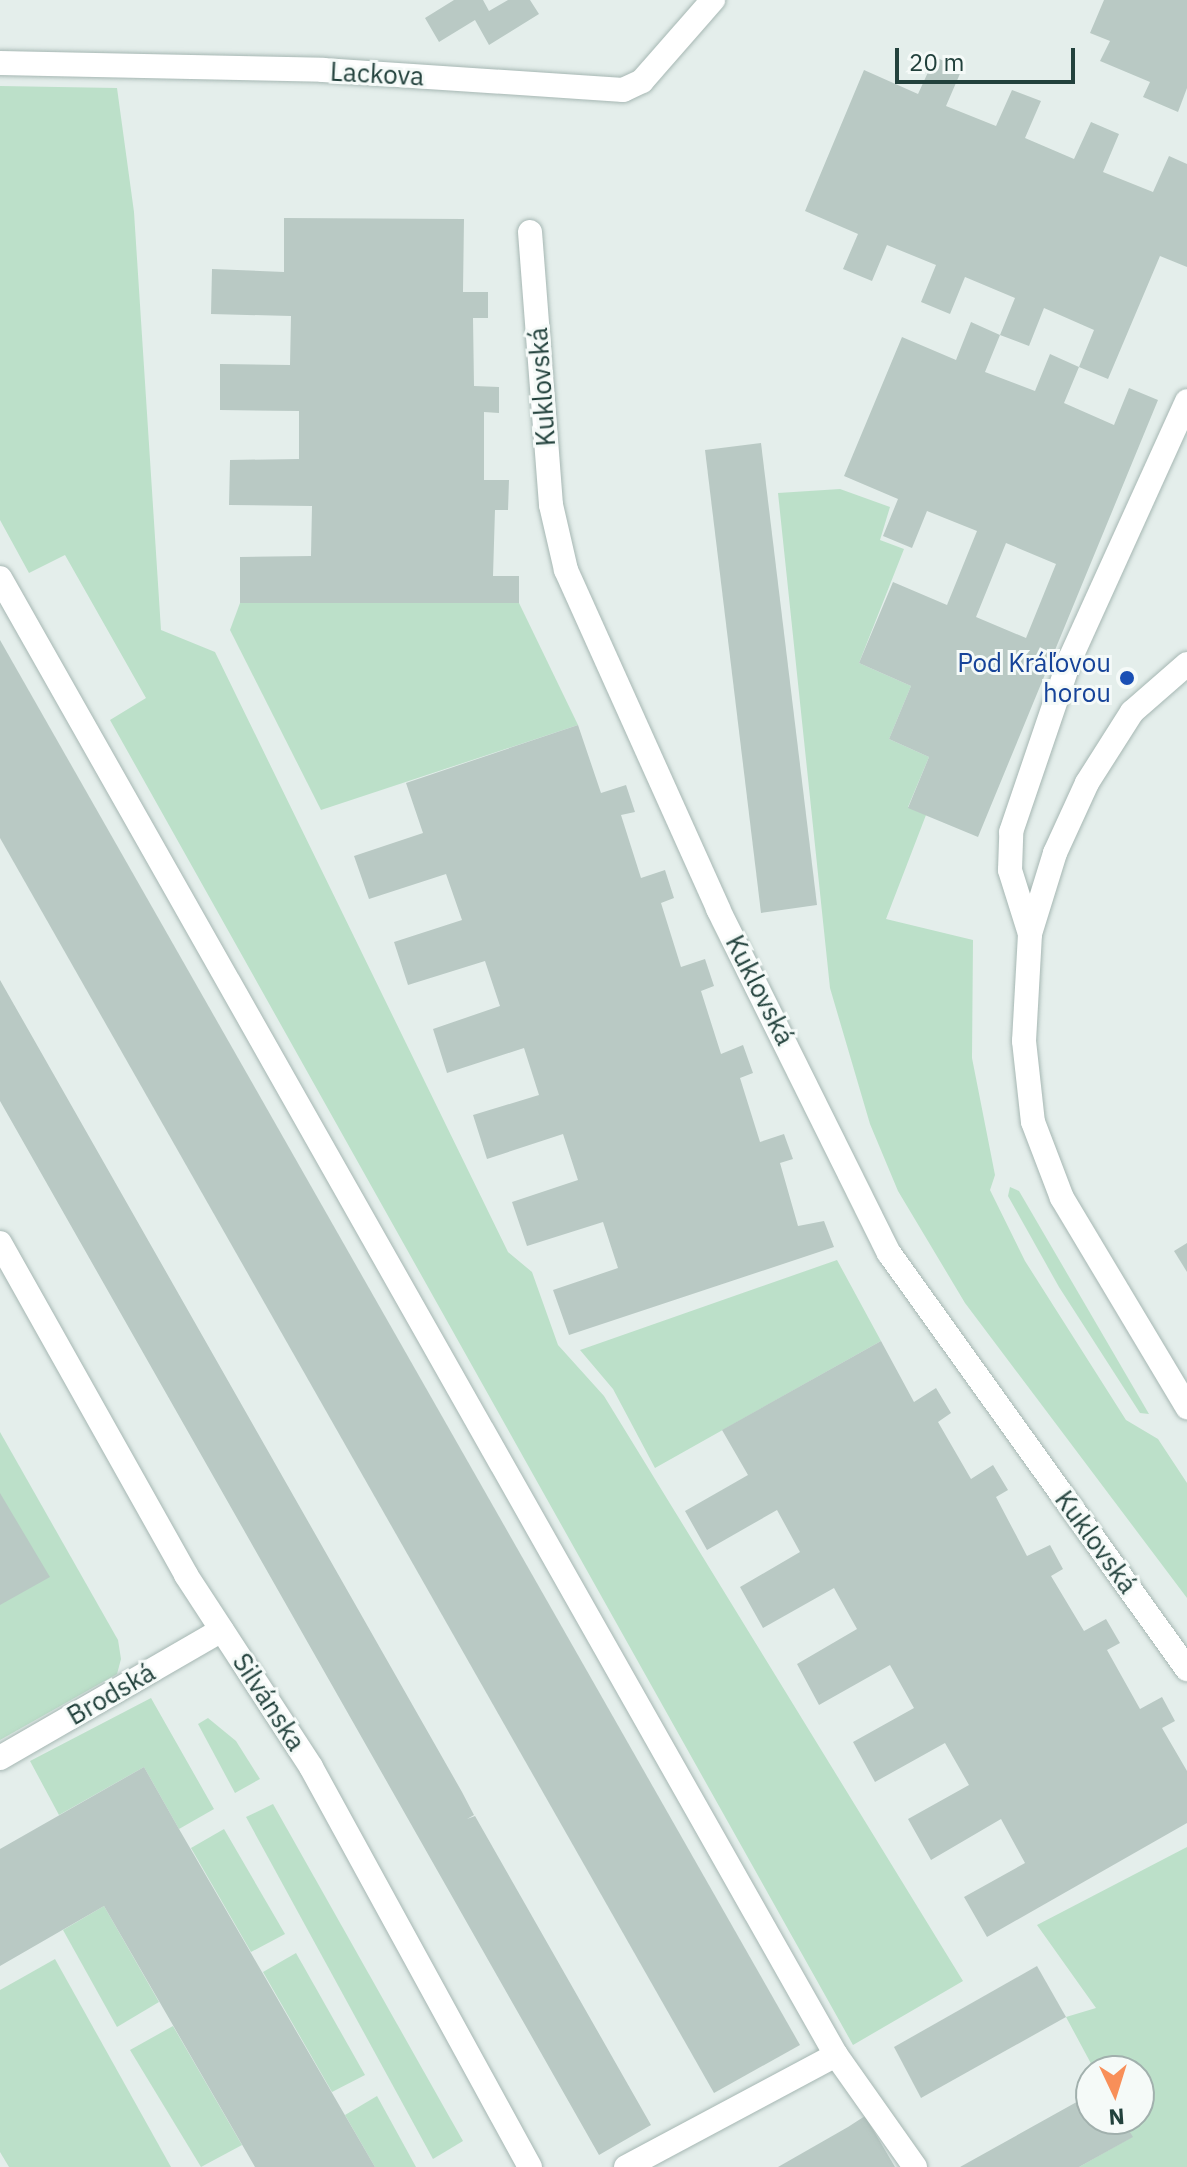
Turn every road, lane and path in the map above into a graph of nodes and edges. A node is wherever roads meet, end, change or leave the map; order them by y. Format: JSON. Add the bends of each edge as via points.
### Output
{"nodes":[{"id":1,"x":713,"y":0,"type":"edge"},
{"id":2,"x":0,"y":63,"type":"edge"},
{"id":3,"x":530,"y":232,"type":"dead end"},
{"id":4,"x":1187,"y":401,"type":"edge"},
{"id":5,"x":0,"y":578,"type":"edge"},
{"id":6,"x":1187,"y":664,"type":"edge"},
{"id":7,"x":1030,"y":934,"type":"junction"},
{"id":8,"x":0,"y":1243,"type":"edge"},
{"id":9,"x":1187,"y":1407,"type":"edge"},
{"id":10,"x":222,"y":1630,"type":"junction"},
{"id":11,"x":1187,"y":1669,"type":"edge"},
{"id":12,"x":0,"y":1758,"type":"edge"},
{"id":13,"x":836,"y":2055,"type":"junction"},
{"id":14,"x":530,"y":2167,"type":"edge"},
{"id":15,"x":626,"y":2167,"type":"edge"},
{"id":16,"x":915,"y":2167,"type":"edge"}],
"edges":[{"from":1,"to":2,"type":"street","name":"Lackova","via":[[642,81],[623,90],[323,70]]},
{"from":3,"to":11,"type":"street","name":"Kuklovská","via":[[551,505],[566,570],[718,909],[889,1253]]},
{"from":4,"to":7,"type":"street","via":[[1070,659],[1011,832],[1010,870]]},
{"from":5,"to":13,"type":"street"},
{"from":6,"to":7,"type":"street","via":[[1132,712],[1087,783]]},
{"from":7,"to":9,"type":"street","via":[[1024,1041],[1033,1122],[1062,1198],[1106,1282]]},
{"from":8,"to":10,"type":"street","name":"Silvánska"},
{"from":10,"to":12,"type":"street","name":"Brodská"},
{"from":10,"to":14,"type":"street","name":"Silvánska","via":[[311,1767]]},
{"from":13,"to":15,"type":"street"},
{"from":13,"to":16,"type":"street"}]}
